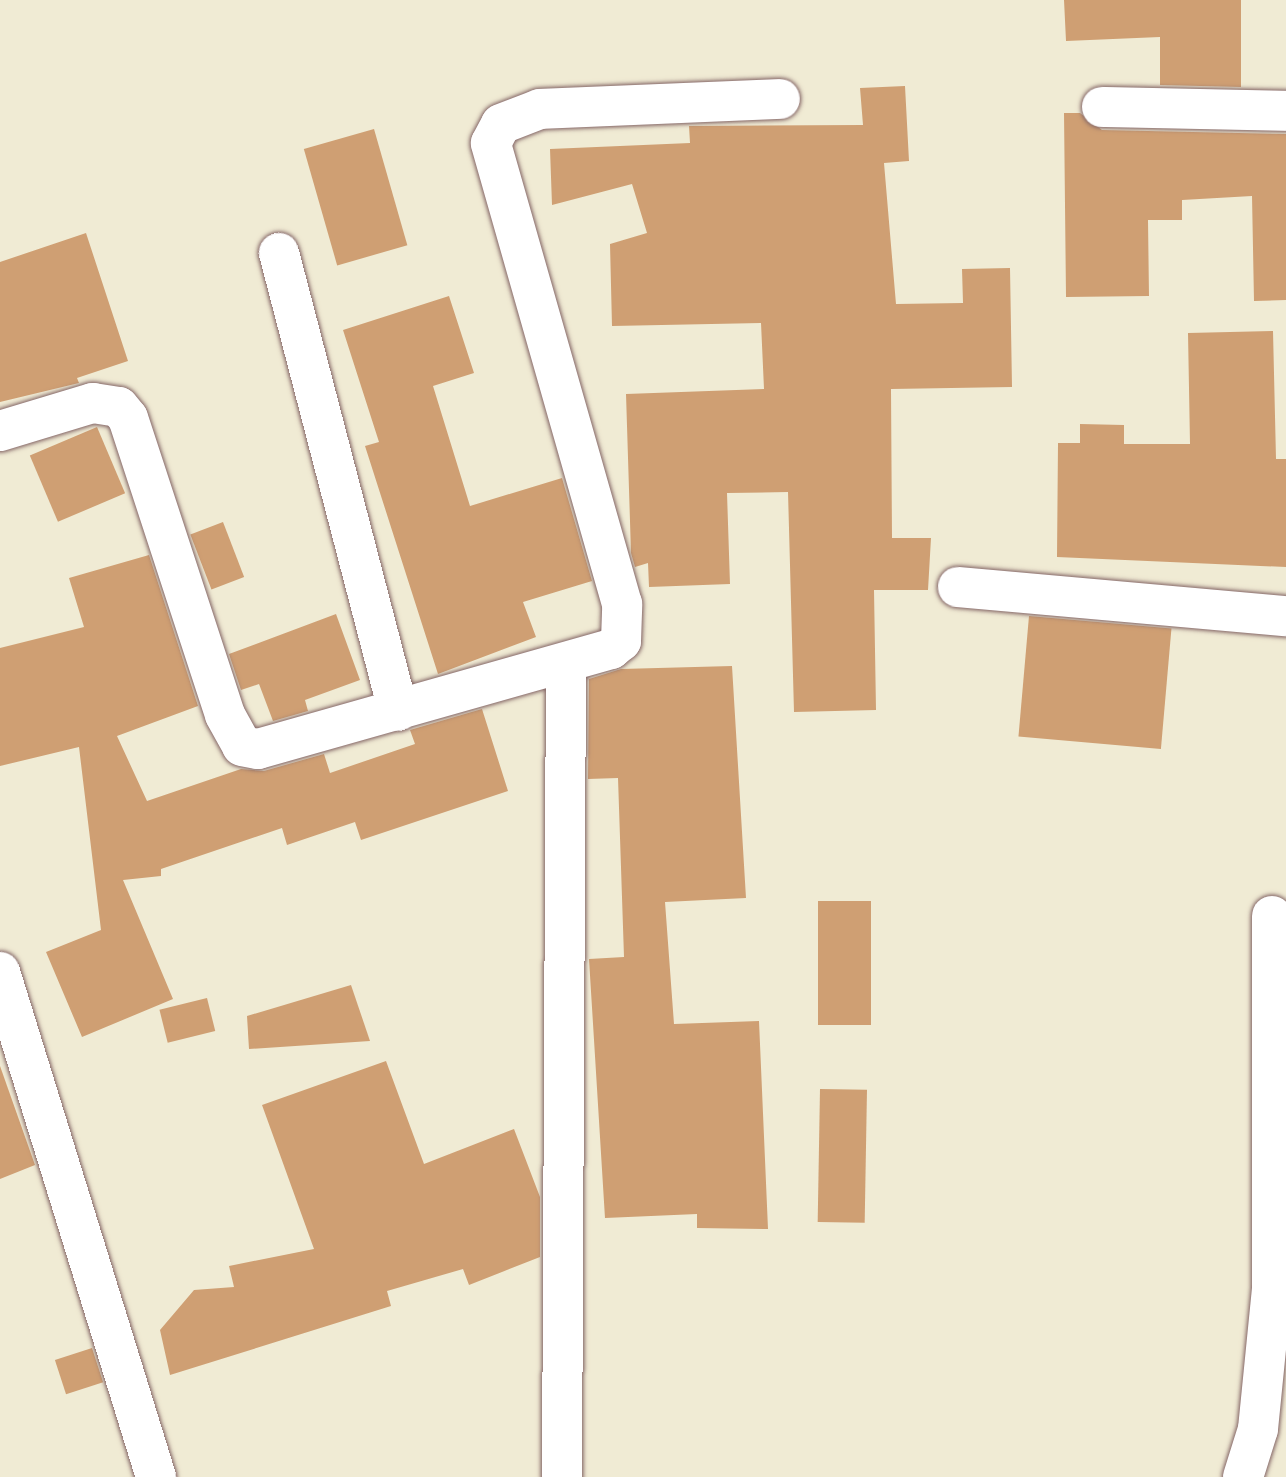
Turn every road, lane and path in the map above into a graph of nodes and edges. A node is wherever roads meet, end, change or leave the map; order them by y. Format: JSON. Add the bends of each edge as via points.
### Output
{"nodes":[{"id":1,"x":780,"y":99,"type":"dead end"},
{"id":2,"x":1102,"y":107,"type":"dead end"},
{"id":3,"x":1286,"y":111,"type":"edge"},
{"id":4,"x":279,"y":253,"type":"dead end"},
{"id":5,"x":0,"y":431,"type":"edge"},
{"id":6,"x":958,"y":587,"type":"dead end"},
{"id":7,"x":1286,"y":616,"type":"edge"},
{"id":8,"x":566,"y":664,"type":"junction"},
{"id":9,"x":398,"y":711,"type":"junction"},
{"id":10,"x":1272,"y":916,"type":"dead end"},
{"id":11,"x":0,"y":972,"type":"edge"},
{"id":12,"x":1279,"y":1288,"type":"edge"},
{"id":13,"x":156,"y":1477,"type":"edge"},
{"id":14,"x":562,"y":1477,"type":"edge"},
{"id":15,"x":1243,"y":1477,"type":"edge"}],
"edges":[{"from":1,"to":8,"type":"street","via":[[540,109],[501,124],[491,143],[623,614],[621,641]]},
{"from":2,"to":3,"type":"street"},
{"from":4,"to":9,"type":"street"},
{"from":5,"to":9,"type":"street","via":[[93,403],[119,407],[128,418],[225,715],[242,746],[258,749]]},
{"from":6,"to":7,"type":"street"},
{"from":8,"to":9,"type":"street"},
{"from":8,"to":14,"type":"street"},
{"from":10,"to":12,"type":"street"},
{"from":11,"to":13,"type":"street"},
{"from":12,"to":15,"type":"street","via":[[1258,1429]]}]}
